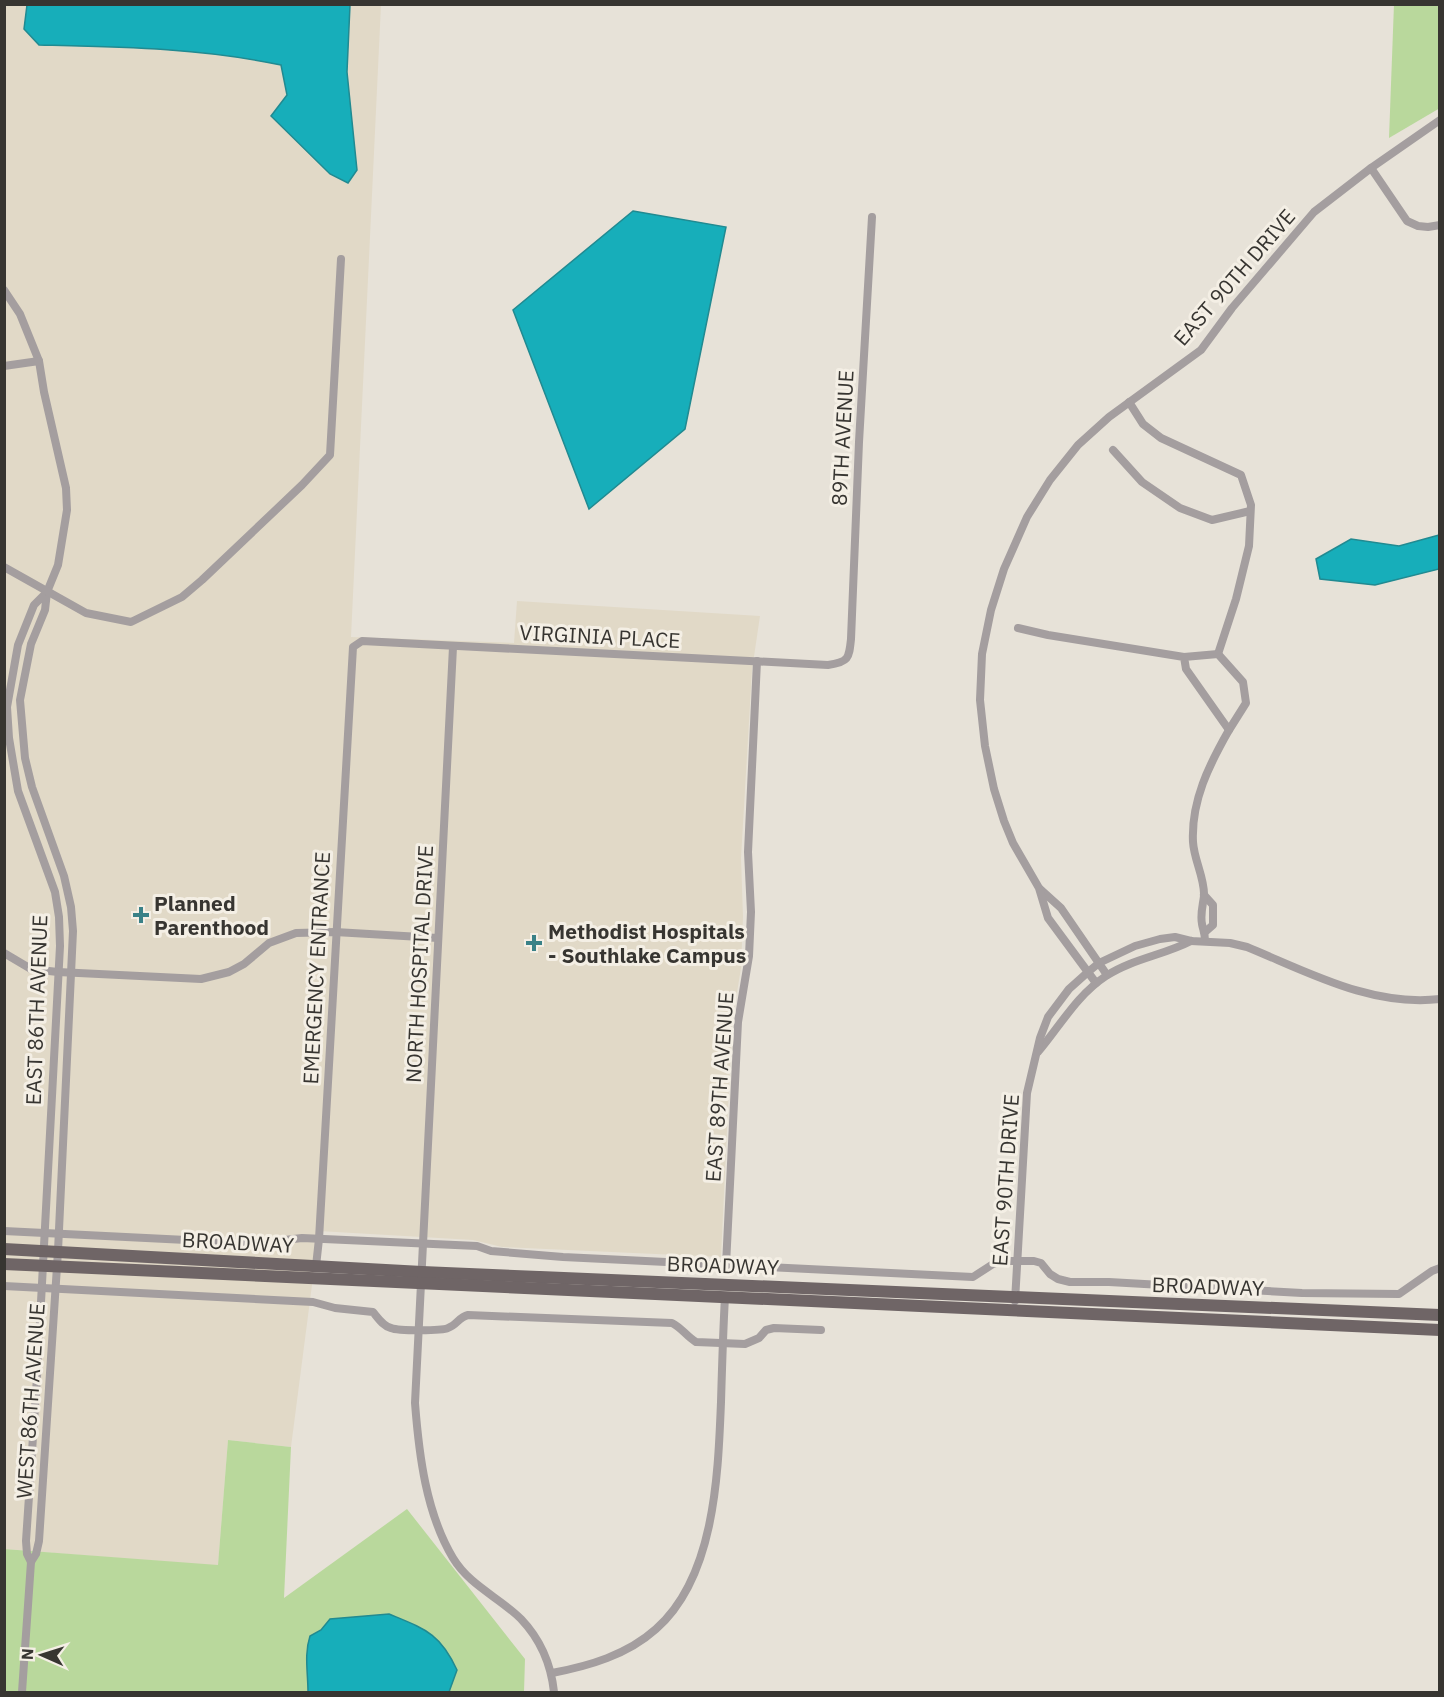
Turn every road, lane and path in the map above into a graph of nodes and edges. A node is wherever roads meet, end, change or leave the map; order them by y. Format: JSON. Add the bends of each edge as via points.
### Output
{"nodes":[{"id":1,"x":1440,"y":120,"type":"edge"},
{"id":2,"x":1371,"y":168,"type":"junction"},
{"id":3,"x":872,"y":218,"type":"dead end"},
{"id":4,"x":1440,"y":225,"type":"edge"},
{"id":5,"x":341,"y":259,"type":"dead end"},
{"id":6,"x":4,"y":290,"type":"edge"},
{"id":7,"x":39,"y":361,"type":"junction"},
{"id":8,"x":4,"y":366,"type":"edge"},
{"id":9,"x":1129,"y":402,"type":"junction"},
{"id":10,"x":1113,"y":450,"type":"dead end"},
{"id":11,"x":1250,"y":511,"type":"junction"},
{"id":12,"x":4,"y":567,"type":"edge"},
{"id":13,"x":47,"y":592,"type":"junction"},
{"id":14,"x":1018,"y":628,"type":"dead end"},
{"id":15,"x":353,"y":646,"type":"joint"},
{"id":16,"x":453,"y":647,"type":"junction"},
{"id":17,"x":1218,"y":654,"type":"junction"},
{"id":18,"x":1184,"y":657,"type":"junction"},
{"id":19,"x":846,"y":659,"type":"joint"},
{"id":20,"x":757,"y":661,"type":"junction"},
{"id":21,"x":1229,"y":730,"type":"junction"},
{"id":22,"x":1039,"y":888,"type":"junction"},
{"id":23,"x":335,"y":932,"type":"junction"},
{"id":24,"x":438,"y":938,"type":"junction"},
{"id":25,"x":1191,"y":941,"type":"junction"},
{"id":26,"x":1205,"y":941,"type":"junction"},
{"id":27,"x":4,"y":953,"type":"edge"},
{"id":28,"x":1099,"y":963,"type":"junction"},
{"id":29,"x":58,"y":972,"type":"junction"},
{"id":30,"x":1088,"y":972,"type":"junction"},
{"id":31,"x":73,"y":973,"type":"junction"},
{"id":32,"x":1107,"y":975,"type":"junction"},
{"id":33,"x":1096,"y":983,"type":"junction"},
{"id":34,"x":1440,"y":999,"type":"edge"},
{"id":35,"x":1037,"y":1053,"type":"junction"},
{"id":36,"x":4,"y":1231,"type":"edge"},
{"id":37,"x":45,"y":1233,"type":"junction"},
{"id":38,"x":58,"y":1234,"type":"junction"},
{"id":39,"x":319,"y":1239,"type":"junction"},
{"id":40,"x":423,"y":1245,"type":"junction"},
{"id":41,"x":4,"y":1249,"type":"edge"},
{"id":42,"x":44,"y":1251,"type":"junction"},
{"id":43,"x":58,"y":1251,"type":"junction"},
{"id":44,"x":1017,"y":1261,"type":"junction"},
{"id":45,"x":4,"y":1264,"type":"edge"},
{"id":46,"x":726,"y":1265,"type":"junction"},
{"id":47,"x":42,"y":1266,"type":"junction"},
{"id":48,"x":316,"y":1266,"type":"junction"},
{"id":49,"x":56,"y":1267,"type":"junction"},
{"id":50,"x":1440,"y":1268,"type":"edge"},
{"id":51,"x":294,"y":1278,"type":"junction"},
{"id":52,"x":421,"y":1278,"type":"junction"},
{"id":53,"x":4,"y":1286,"type":"edge"},
{"id":54,"x":41,"y":1288,"type":"junction"},
{"id":55,"x":55,"y":1289,"type":"junction"},
{"id":56,"x":724,"y":1297,"type":"junction"},
{"id":57,"x":1015,"y":1297,"type":"junction"},
{"id":58,"x":1014,"y":1311,"type":"junction"},
{"id":59,"x":1440,"y":1315,"type":"edge"},
{"id":60,"x":419,"y":1329,"type":"junction"},
{"id":61,"x":821,"y":1330,"type":"dead end"},
{"id":62,"x":1440,"y":1330,"type":"edge"},
{"id":63,"x":723,"y":1343,"type":"junction"},
{"id":64,"x":31,"y":1562,"type":"junction"},
{"id":65,"x":552,"y":1673,"type":"junction"},
{"id":66,"x":22,"y":1692,"type":"edge"},
{"id":67,"x":554,"y":1692,"type":"edge"}],
"edges":[{"from":1,"to":2,"type":"street","name":"EAST 90TH DRIVE"},
{"from":2,"to":4,"type":"street","via":[[1407,221],[1428,227]]},
{"from":2,"to":9,"type":"street","name":"EAST 90TH DRIVE","via":[[1314,212],[1201,350]]},
{"from":3,"to":19,"type":"street","name":"89TH AVENUE","via":[[851,639]]},
{"from":5,"to":13,"type":"street","via":[[330,454],[182,597],[131,622],[86,613]]},
{"from":6,"to":7,"type":"street","name":"EAST 86TH AVENUE","via":[[20,314]]},
{"from":7,"to":8,"type":"street"},
{"from":7,"to":13,"type":"street","name":"EAST 86TH AVENUE","via":[[63,471],[67,510],[58,565]]},
{"from":9,"to":11,"type":"street","via":[[1143,424],[1161,438],[1241,475]]},
{"from":9,"to":22,"type":"street","name":"EAST 90TH DRIVE","via":[[1078,445],[1027,517],[1004,569],[982,654],[980,700],[994,789],[1013,843]]},
{"from":10,"to":11,"type":"street","via":[[1142,482],[1179,508],[1212,520]]},
{"from":11,"to":17,"type":"street","via":[[1249,546]]},
{"from":12,"to":13,"type":"street"},
{"from":13,"to":29,"type":"street","name":"EAST 86TH AVENUE","via":[[34,605],[18,645],[7,707],[18,791],[55,892],[60,936]]},
{"from":13,"to":31,"type":"street","name":"EAST 86TH AVENUE","via":[[24,674],[21,728],[32,787],[71,907]]},
{"from":14,"to":18,"type":"street"},
{"from":15,"to":16,"type":"street","name":"VIRGINIA PLACE","via":[[362,641]]},
{"from":15,"to":23,"type":"street","name":"EMERGENCY ENTRANCE"},
{"from":16,"to":20,"type":"street","name":"VIRGINIA PLACE"},
{"from":16,"to":24,"type":"street","name":"NORTH HOSPITAL DRIVE"},
{"from":17,"to":18,"type":"street"},
{"from":17,"to":21,"type":"street","via":[[1243,682],[1246,703]]},
{"from":18,"to":21,"type":"street","via":[[1186,669]]},
{"from":19,"to":20,"type":"street","name":"VIRGINIA PLACE","via":[[828,665]]},
{"from":20,"to":46,"type":"street","name":"EAST 89TH AVENUE","via":[[748,852],[751,912],[738,1022]]},
{"from":21,"to":26,"type":"street","via":[[1204,778],[1194,813],[1193,844],[1204,895]]},
{"from":22,"to":28,"type":"street","name":"EAST 90TH DRIVE","via":[[1061,908]]},
{"from":22,"to":30,"type":"street","name":"EAST 90TH DRIVE","via":[[1048,918]]},
{"from":23,"to":24,"type":"street"},
{"from":23,"to":31,"type":"street","via":[[282,937],[229,972],[201,979]]},
{"from":23,"to":39,"type":"street","name":"EMERGENCY ENTRANCE"},
{"from":24,"to":40,"type":"street","name":"NORTH HOSPITAL DRIVE"},
{"from":25,"to":26,"type":"street"},
{"from":25,"to":28,"type":"street","via":[[1160,939]]},
{"from":25,"to":32,"type":"street"},
{"from":26,"to":34,"type":"street","via":[[1246,947],[1366,994]]},
{"from":27,"to":29,"type":"street","via":[[31,969]]},
{"from":28,"to":30,"type":"street","name":"EAST 90TH DRIVE"},
{"from":28,"to":32,"type":"street","name":"EAST 90TH DRIVE"},
{"from":29,"to":31,"type":"street"},
{"from":29,"to":37,"type":"street","name":"EAST 86TH AVENUE"},
{"from":30,"to":33,"type":"street","name":"EAST 90TH DRIVE"},
{"from":30,"to":35,"type":"street","name":"EAST 90TH DRIVE","via":[[1048,1017]]},
{"from":31,"to":38,"type":"street","name":"EAST 86TH AVENUE"},
{"from":32,"to":33,"type":"street","name":"EAST 90TH DRIVE"},
{"from":33,"to":35,"type":"street","name":"EAST 90TH DRIVE"},
{"from":35,"to":44,"type":"street","name":"EAST 90TH DRIVE","via":[[1027,1093]]},
{"from":36,"to":37,"type":"street"},
{"from":37,"to":38,"type":"street"},
{"from":37,"to":42,"type":"street","name":"EAST 86TH AVENUE"},
{"from":38,"to":39,"type":"street","via":[[259,1243]]},
{"from":38,"to":43,"type":"street","name":"EAST 86TH AVENUE"},
{"from":39,"to":40,"type":"street"},
{"from":39,"to":48,"type":"street","name":"EMERGENCY ENTRANCE"},
{"from":40,"to":46,"type":"street"},
{"from":40,"to":52,"type":"street","name":"NORTH HOSPITAL DRIVE"},
{"from":41,"to":42,"type":"main road","name":"BROADWAY"},
{"from":42,"to":43,"type":"main road","name":"BROADWAY"},
{"from":42,"to":47,"type":"street","name":"EAST 86TH AVENUE"},
{"from":43,"to":48,"type":"main road","name":"BROADWAY"},
{"from":43,"to":49,"type":"street","name":"EAST 86TH AVENUE"},
{"from":44,"to":46,"type":"street","via":[[993,1264],[973,1277]]},
{"from":44,"to":50,"type":"street","via":[[1041,1263],[1050,1274],[1070,1282],[1382,1295],[1399,1294]]},
{"from":44,"to":57,"type":"street","name":"EAST 90TH DRIVE"},
{"from":45,"to":47,"type":"main road","name":"BROADWAY"},
{"from":47,"to":49,"type":"main road","name":"BROADWAY"},
{"from":47,"to":54,"type":"street","name":"WEST 86TH AVENUE"},
{"from":48,"to":51,"type":"street","via":[[306,1275]]},
{"from":48,"to":52,"type":"main road","name":"BROADWAY"},
{"from":49,"to":51,"type":"main road","name":"BROADWAY"},
{"from":49,"to":55,"type":"street","name":"WEST 86TH AVENUE"},
{"from":51,"to":52,"type":"main road","name":"BROADWAY"},
{"from":52,"to":56,"type":"main road","name":"BROADWAY"},
{"from":52,"to":57,"type":"main road","name":"BROADWAY"},
{"from":52,"to":60,"type":"street","name":"NORTH HOSPITAL DRIVE"},
{"from":53,"to":54,"type":"street"},
{"from":54,"to":55,"type":"street"},
{"from":54,"to":64,"type":"street","name":"WEST 86TH AVENUE","via":[[26,1541]]},
{"from":55,"to":60,"type":"street","via":[[313,1302],[373,1312],[391,1329]]},
{"from":55,"to":64,"type":"street","name":"WEST 86TH AVENUE","via":[[39,1541]]},
{"from":56,"to":58,"type":"main road","name":"BROADWAY"},
{"from":56,"to":63,"type":"street"},
{"from":57,"to":58,"type":"street","name":"EAST 90TH DRIVE"},
{"from":57,"to":59,"type":"main road","name":"BROADWAY"},
{"from":58,"to":62,"type":"main road","name":"BROADWAY"},
{"from":60,"to":63,"type":"street","via":[[448,1329],[468,1315],[672,1323],[696,1342]]},
{"from":60,"to":65,"type":"street","name":"NORTH HOSPITAL DRIVE","via":[[417,1435],[439,1528],[454,1559],[475,1584],[520,1619],[535,1638]]},
{"from":61,"to":63,"type":"street","via":[[774,1328],[745,1344]]},
{"from":63,"to":65,"type":"street","via":[[718,1473],[706,1537],[684,1593],[657,1629],[634,1646],[601,1661]]},
{"from":64,"to":66,"type":"street"},
{"from":65,"to":67,"type":"street","name":"NORTH HOSPITAL DRIVE"}]}
